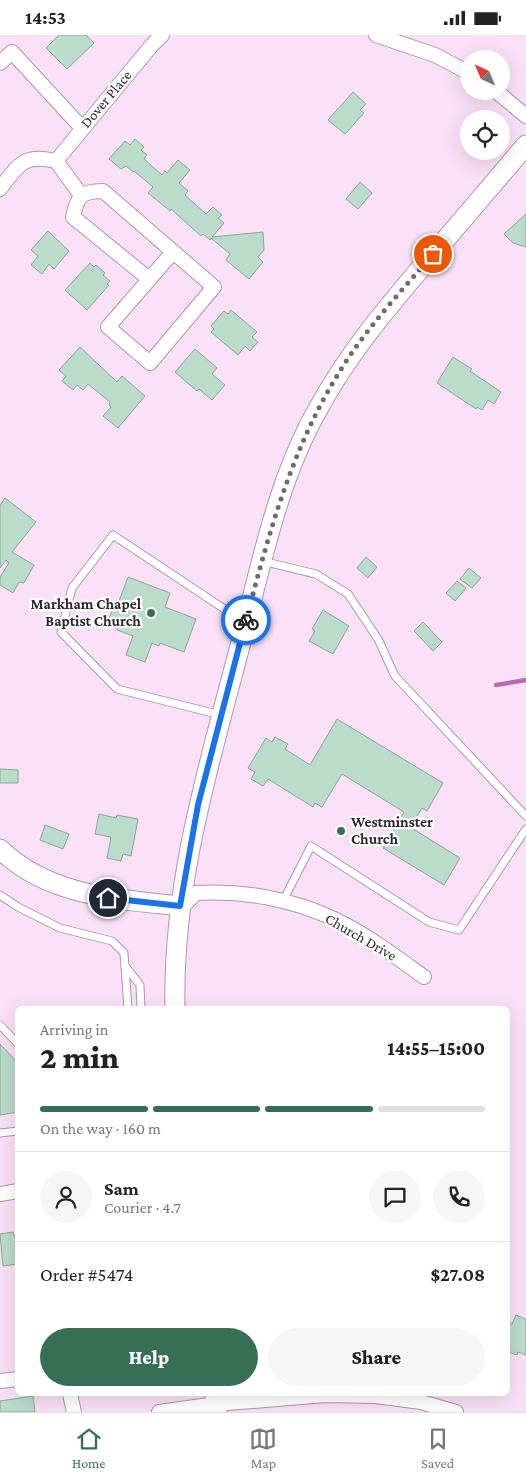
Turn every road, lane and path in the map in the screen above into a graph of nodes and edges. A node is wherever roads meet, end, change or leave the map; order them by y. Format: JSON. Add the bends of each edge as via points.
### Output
{"nodes":[{"id":1,"x":376,"y":35,"type":"edge"},
{"id":2,"x":157,"y":36,"type":"edge"},
{"id":3,"x":0,"y":63,"type":"edge"},
{"id":4,"x":460,"y":68,"type":"edge"},
{"id":5,"x":507,"y":100,"type":"edge"},
{"id":6,"x":526,"y":116,"type":"edge"},
{"id":7,"x":82,"y":128,"type":"junction"},
{"id":8,"x":526,"y":145,"type":"edge"},
{"id":9,"x":56,"y":161,"type":"junction"},
{"id":10,"x":0,"y":189,"type":"edge"},
{"id":11,"x":81,"y":195,"type":"junction"},
{"id":12,"x":173,"y":251,"type":"junction"},
{"id":13,"x":149,"y":279,"type":"junction"},
{"id":14,"x":262,"y":561,"type":"junction"},
{"id":15,"x":246,"y":623,"type":"junction"},
{"id":16,"x":222,"y":715,"type":"junction"},
{"id":17,"x":526,"y":816,"type":"edge"},
{"id":18,"x":526,"y":829,"type":"edge"},
{"id":19,"x":0,"y":849,"type":"edge"},
{"id":20,"x":0,"y":895,"type":"edge"},
{"id":21,"x":283,"y":901,"type":"junction"},
{"id":22,"x":180,"y":906,"type":"junction"},
{"id":23,"x":126,"y":966,"type":"junction"},
{"id":24,"x":424,"y":977,"type":"dead end"},
{"id":25,"x":128,"y":1006,"type":"edge"},
{"id":26,"x":141,"y":1006,"type":"edge"},
{"id":27,"x":175,"y":1006,"type":"edge"},
{"id":28,"x":0,"y":1025,"type":"edge"},
{"id":29,"x":15,"y":1041,"type":"edge"},
{"id":30,"x":15,"y":1131,"type":"edge"},
{"id":31,"x":0,"y":1133,"type":"edge"},
{"id":32,"x":15,"y":1192,"type":"edge"},
{"id":33,"x":0,"y":1194,"type":"edge"},
{"id":34,"x":15,"y":1379,"type":"edge"},
{"id":35,"x":0,"y":1381,"type":"edge"},
{"id":36,"x":70,"y":1396,"type":"edge"},
{"id":37,"x":311,"y":1396,"type":"edge"},
{"id":38,"x":376,"y":1396,"type":"edge"},
{"id":39,"x":216,"y":1403,"type":"edge"},
{"id":40,"x":74,"y":1412,"type":"edge"},
{"id":41,"x":160,"y":1412,"type":"edge"},
{"id":42,"x":456,"y":1412,"type":"edge"}],
"edges":[{"from":1,"to":4,"type":"street","via":[[435,55]]},
{"from":2,"to":7,"type":"street","name":"Dover Place"},
{"from":3,"to":7,"type":"street","via":[[12,52]]},
{"from":5,"to":6,"type":"street"},
{"from":7,"to":9,"type":"street","name":"Dover Place"},
{"from":8,"to":14,"type":"street","via":[[349,356],[303,439]]},
{"from":9,"to":10,"type":"street","via":[[31,158],[21,163]]},
{"from":9,"to":11,"type":"street"},
{"from":11,"to":12,"type":"street","via":[[103,191]]},
{"from":11,"to":13,"type":"street","via":[[73,217]]},
{"from":12,"to":13,"type":"street"},
{"from":12,"to":13,"type":"street","via":[[214,287],[150,363],[108,327]]},
{"from":14,"to":15,"type":"street"},
{"from":14,"to":17,"type":"lane","via":[[316,574],[348,594],[378,639],[395,676]]},
{"from":15,"to":16,"type":"street"},
{"from":15,"to":16,"type":"lane","via":[[113,535],[72,588],[61,633],[117,689]]},
{"from":16,"to":22,"type":"street","via":[[198,805]]},
{"from":18,"to":21,"type":"lane","via":[[459,930],[429,922],[311,846]]},
{"from":19,"to":22,"type":"street","via":[[45,879],[82,893]]},
{"from":20,"to":23,"type":"lane","via":[[60,929],[112,941],[124,953]]},
{"from":21,"to":22,"type":"street","name":"Church Drive","via":[[202,892]]},
{"from":21,"to":24,"type":"street","name":"Church Drive","via":[[358,932]]},
{"from":22,"to":27,"type":"street"},
{"from":23,"to":25,"type":"lane"},
{"from":23,"to":26,"type":"lane","via":[[140,985]]},
{"from":28,"to":29,"type":"lane"},
{"from":30,"to":31,"type":"lane"},
{"from":32,"to":33,"type":"street"},
{"from":34,"to":35,"type":"street"},
{"from":36,"to":40,"type":"street"},
{"from":37,"to":39,"type":"street"},
{"from":38,"to":42,"type":"street","via":[[421,1402]]},
{"from":39,"to":41,"type":"street"}]}
